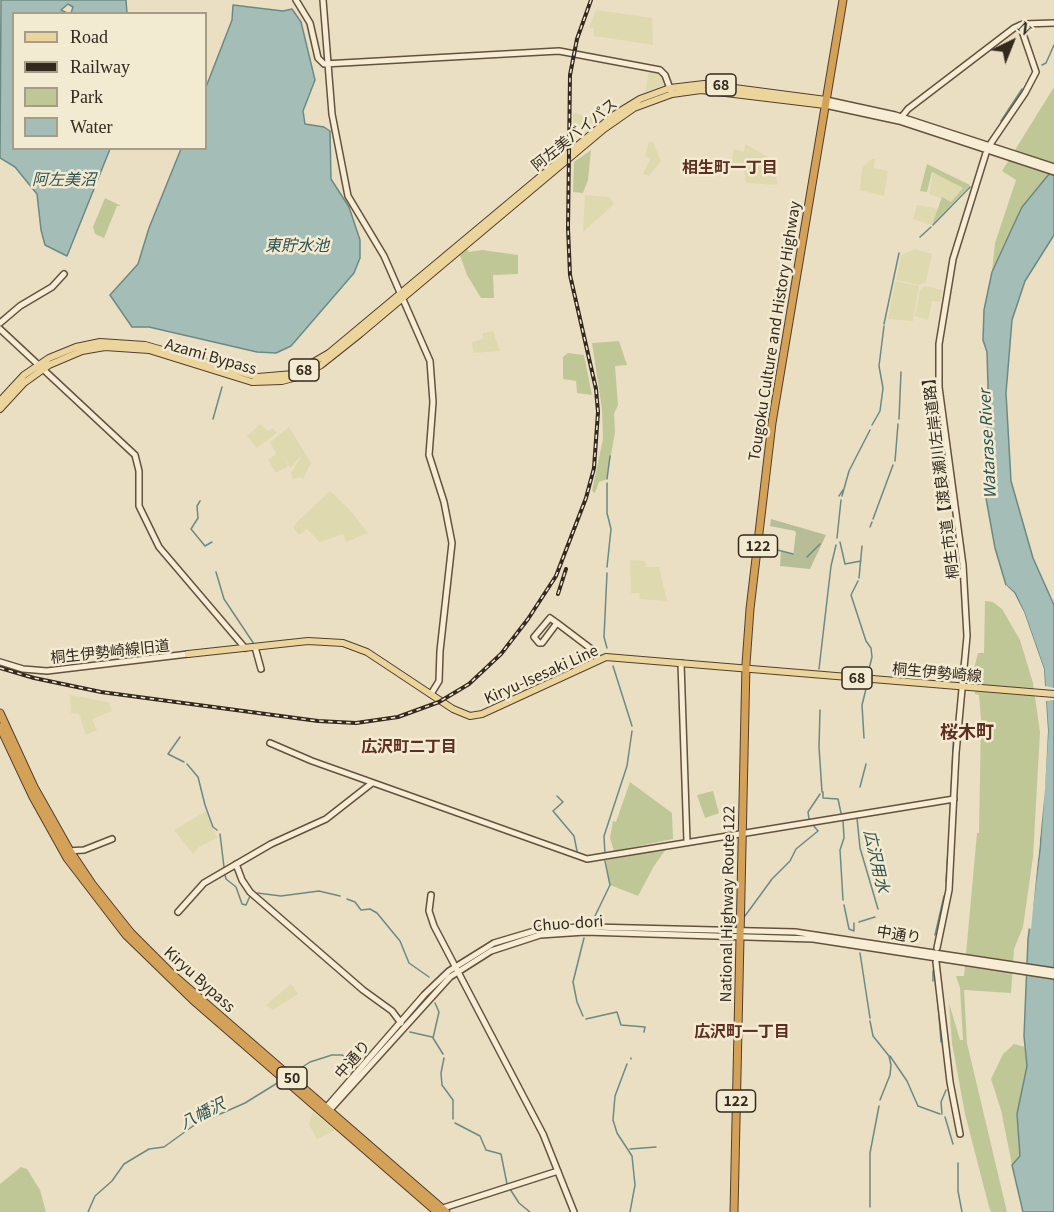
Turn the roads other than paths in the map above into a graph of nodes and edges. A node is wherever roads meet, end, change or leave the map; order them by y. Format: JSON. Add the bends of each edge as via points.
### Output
{"nodes":[{"id":1,"x":296,"y":0,"type":"edge"},
{"id":2,"x":323,"y":0,"type":"edge"},
{"id":3,"x":843,"y":0,"type":"edge"},
{"id":4,"x":1054,"y":23,"type":"edge"},
{"id":5,"x":1020,"y":25,"type":"junction"},
{"id":6,"x":327,"y":35,"type":"junction"},
{"id":7,"x":315,"y":37,"type":"junction"},
{"id":8,"x":327,"y":64,"type":"junction"},
{"id":9,"x":671,"y":91,"type":"junction"},
{"id":10,"x":825,"y":103,"type":"junction"},
{"id":11,"x":900,"y":119,"type":"junction"},
{"id":12,"x":991,"y":143,"type":"dead end"},
{"id":13,"x":996,"y":150,"type":"junction"},
{"id":14,"x":985,"y":155,"type":"dead end"},
{"id":15,"x":1054,"y":167,"type":"edge"},
{"id":16,"x":1054,"y":172,"type":"edge"},
{"id":17,"x":64,"y":274,"type":"dead end"},
{"id":18,"x":403,"y":295,"type":"junction"},
{"id":19,"x":0,"y":323,"type":"edge"},
{"id":20,"x":0,"y":329,"type":"edge"},
{"id":21,"x":40,"y":367,"type":"junction"},
{"id":22,"x":0,"y":401,"type":"edge"},
{"id":23,"x":0,"y":409,"type":"edge"},
{"id":24,"x":556,"y":623,"type":"junction"},
{"id":25,"x":255,"y":647,"type":"junction"},
{"id":26,"x":245,"y":648,"type":"junction"},
{"id":27,"x":189,"y":654,"type":"joint"},
{"id":28,"x":598,"y":658,"type":"junction"},
{"id":29,"x":0,"y":662,"type":"edge"},
{"id":30,"x":681,"y":663,"type":"junction"},
{"id":31,"x":746,"y":668,"type":"junction"},
{"id":32,"x":261,"y":669,"type":"dead end"},
{"id":33,"x":965,"y":687,"type":"junction"},
{"id":34,"x":431,"y":694,"type":"junction"},
{"id":35,"x":1054,"y":694,"type":"edge"},
{"id":36,"x":0,"y":713,"type":"edge"},
{"id":37,"x":0,"y":728,"type":"edge"},
{"id":38,"x":270,"y":743,"type":"dead end"},
{"id":39,"x":372,"y":783,"type":"junction"},
{"id":40,"x":954,"y":799,"type":"junction"},
{"id":41,"x":742,"y":834,"type":"junction"},
{"id":42,"x":112,"y":839,"type":"dead end"},
{"id":43,"x":687,"y":842,"type":"junction"},
{"id":44,"x":66,"y":850,"type":"junction"},
{"id":45,"x":236,"y":864,"type":"junction"},
{"id":46,"x":430,"y":895,"type":"dead end"},
{"id":47,"x":178,"y":912,"type":"dead end"},
{"id":48,"x":739,"y":933,"type":"junction"},
{"id":49,"x":937,"y":948,"type":"dead end"},
{"id":50,"x":953,"y":958,"type":"junction"},
{"id":51,"x":936,"y":962,"type":"dead end"},
{"id":52,"x":455,"y":969,"type":"junction"},
{"id":53,"x":1054,"y":971,"type":"edge"},
{"id":54,"x":1054,"y":976,"type":"edge"},
{"id":55,"x":401,"y":1024,"type":"junction"},
{"id":56,"x":326,"y":1110,"type":"junction"},
{"id":57,"x":960,"y":1134,"type":"dead end"},
{"id":58,"x":558,"y":1171,"type":"junction"},
{"id":59,"x":440,"y":1211,"type":"edge"},
{"id":60,"x":574,"y":1212,"type":"edge"},
{"id":61,"x":734,"y":1212,"type":"edge"}],
"edges":[{"from":1,"to":7,"type":"street"},
{"from":2,"to":6,"type":"street"},
{"from":3,"to":10,"type":"highway","name":"Tougoku Culture and History Highway","number":"122"},
{"from":4,"to":5,"type":"street"},
{"from":5,"to":11,"type":"street"},
{"from":5,"to":12,"type":"street","via":[[1036,72]]},
{"from":6,"to":7,"type":"street"},
{"from":6,"to":8,"type":"street"},
{"from":7,"to":8,"type":"street","via":[[319,59]]},
{"from":8,"to":9,"type":"street","via":[[559,51],[660,70]]},
{"from":8,"to":18,"type":"street","via":[[334,128],[348,196]]},
{"from":9,"to":10,"type":"main road","name":"阿左美バイパス","number":"68","via":[[721,91]]},
{"from":9,"to":18,"type":"main road","name":"阿左美バイパス","number":"68","via":[[640,99],[614,115]]},
{"from":10,"to":11,"type":"street"},
{"from":10,"to":31,"type":"highway","name":"Tougoku Culture and History Highway","number":"122","via":[[771,429]]},
{"from":11,"to":13,"type":"street"},
{"from":13,"to":15,"type":"street"},
{"from":13,"to":16,"type":"street"},
{"from":14,"to":33,"type":"street","name":"桐生市道【渡良瀬川左岸道路】","via":[[952,259],[939,344],[942,409],[966,591]]},
{"from":17,"to":19,"type":"street","via":[[52,287]]},
{"from":18,"to":21,"type":"main road","name":"Azami Bypass","number":"68","via":[[321,365],[282,381],[248,381],[159,353],[124,347],[82,351]]},
{"from":18,"to":34,"type":"street","via":[[430,361],[433,402],[429,455],[452,539],[439,681]]},
{"from":20,"to":21,"type":"street"},
{"from":21,"to":22,"type":"main road","name":"Azami Bypass","number":"68","via":[[18,380]]},
{"from":21,"to":23,"type":"main road","name":"Azami Bypass","number":"68"},
{"from":21,"to":26,"type":"street","via":[[135,455],[140,475],[139,506],[159,548]]},
{"from":24,"to":24,"type":"street","via":[[541,644],[534,639],[550,618]]},
{"from":24,"to":28,"type":"street"},
{"from":25,"to":26,"type":"main road","name":"Kiryu-Isesaki Line","number":"68"},
{"from":25,"to":32,"type":"street"},
{"from":25,"to":34,"type":"main road","name":"Kiryu-Isesaki Line","number":"68","via":[[317,640],[348,644],[374,656]]},
{"from":26,"to":27,"type":"main road","name":"Kiryu-Isesaki Line","number":"68"},
{"from":27,"to":29,"type":"street","name":"桐生伊勢崎線旧道","via":[[47,671]]},
{"from":28,"to":30,"type":"main road","name":"Kiryu-Isesaki Line","number":"68"},
{"from":28,"to":34,"type":"main road","name":"Kiryu-Isesaki Line","number":"68","via":[[477,715],[459,712]]},
{"from":30,"to":31,"type":"main road","name":"Kiryu-Isesaki Line","number":"68"},
{"from":30,"to":43,"type":"street"},
{"from":31,"to":33,"type":"main road","name":"桐生伊勢崎線","number":"68"},
{"from":31,"to":41,"type":"highway","name":"National Highway Route 122","number":"122"},
{"from":33,"to":35,"type":"main road","name":"桐生伊勢崎線","number":"68"},
{"from":33,"to":40,"type":"street","name":"桐生市道【渡良瀬川左岸道路】"},
{"from":36,"to":44,"type":"highway","name":"Kiryu Bypass","number":"50"},
{"from":37,"to":44,"type":"highway","name":"Kiryu Bypass","number":"50"},
{"from":38,"to":39,"type":"street"},
{"from":39,"to":43,"type":"street","via":[[584,859]]},
{"from":39,"to":45,"type":"street","via":[[322,821]]},
{"from":40,"to":41,"type":"street"},
{"from":40,"to":49,"type":"street","name":"桐生市道【渡良瀬川左岸道路】","via":[[949,890]]},
{"from":41,"to":43,"type":"street"},
{"from":41,"to":48,"type":"highway","name":"National Highway Route 122","number":"122"},
{"from":42,"to":44,"type":"street","via":[[84,850]]},
{"from":44,"to":56,"type":"highway","name":"Kiryu Bypass","number":"50","via":[[128,934],[179,987]]},
{"from":45,"to":47,"type":"street","via":[[200,886]]},
{"from":45,"to":55,"type":"street","via":[[244,884],[258,899]]},
{"from":46,"to":52,"type":"street","via":[[432,922]]},
{"from":48,"to":50,"type":"street","name":"中通り"},
{"from":48,"to":52,"type":"street","name":"Chuo-dori","via":[[555,933],[505,945]]},
{"from":48,"to":61,"type":"highway","name":"National Highway Route 122","number":"122"},
{"from":50,"to":53,"type":"street","name":"中通り"},
{"from":50,"to":54,"type":"street","name":"中通り"},
{"from":51,"to":57,"type":"street"},
{"from":52,"to":55,"type":"street","name":"Chuo-dori"},
{"from":52,"to":58,"type":"street","via":[[535,1118]]},
{"from":55,"to":56,"type":"street","name":"中通り"},
{"from":56,"to":59,"type":"highway","name":"Kiryu Bypass","number":"50"},
{"from":58,"to":59,"type":"street"},
{"from":58,"to":60,"type":"street"}]}
